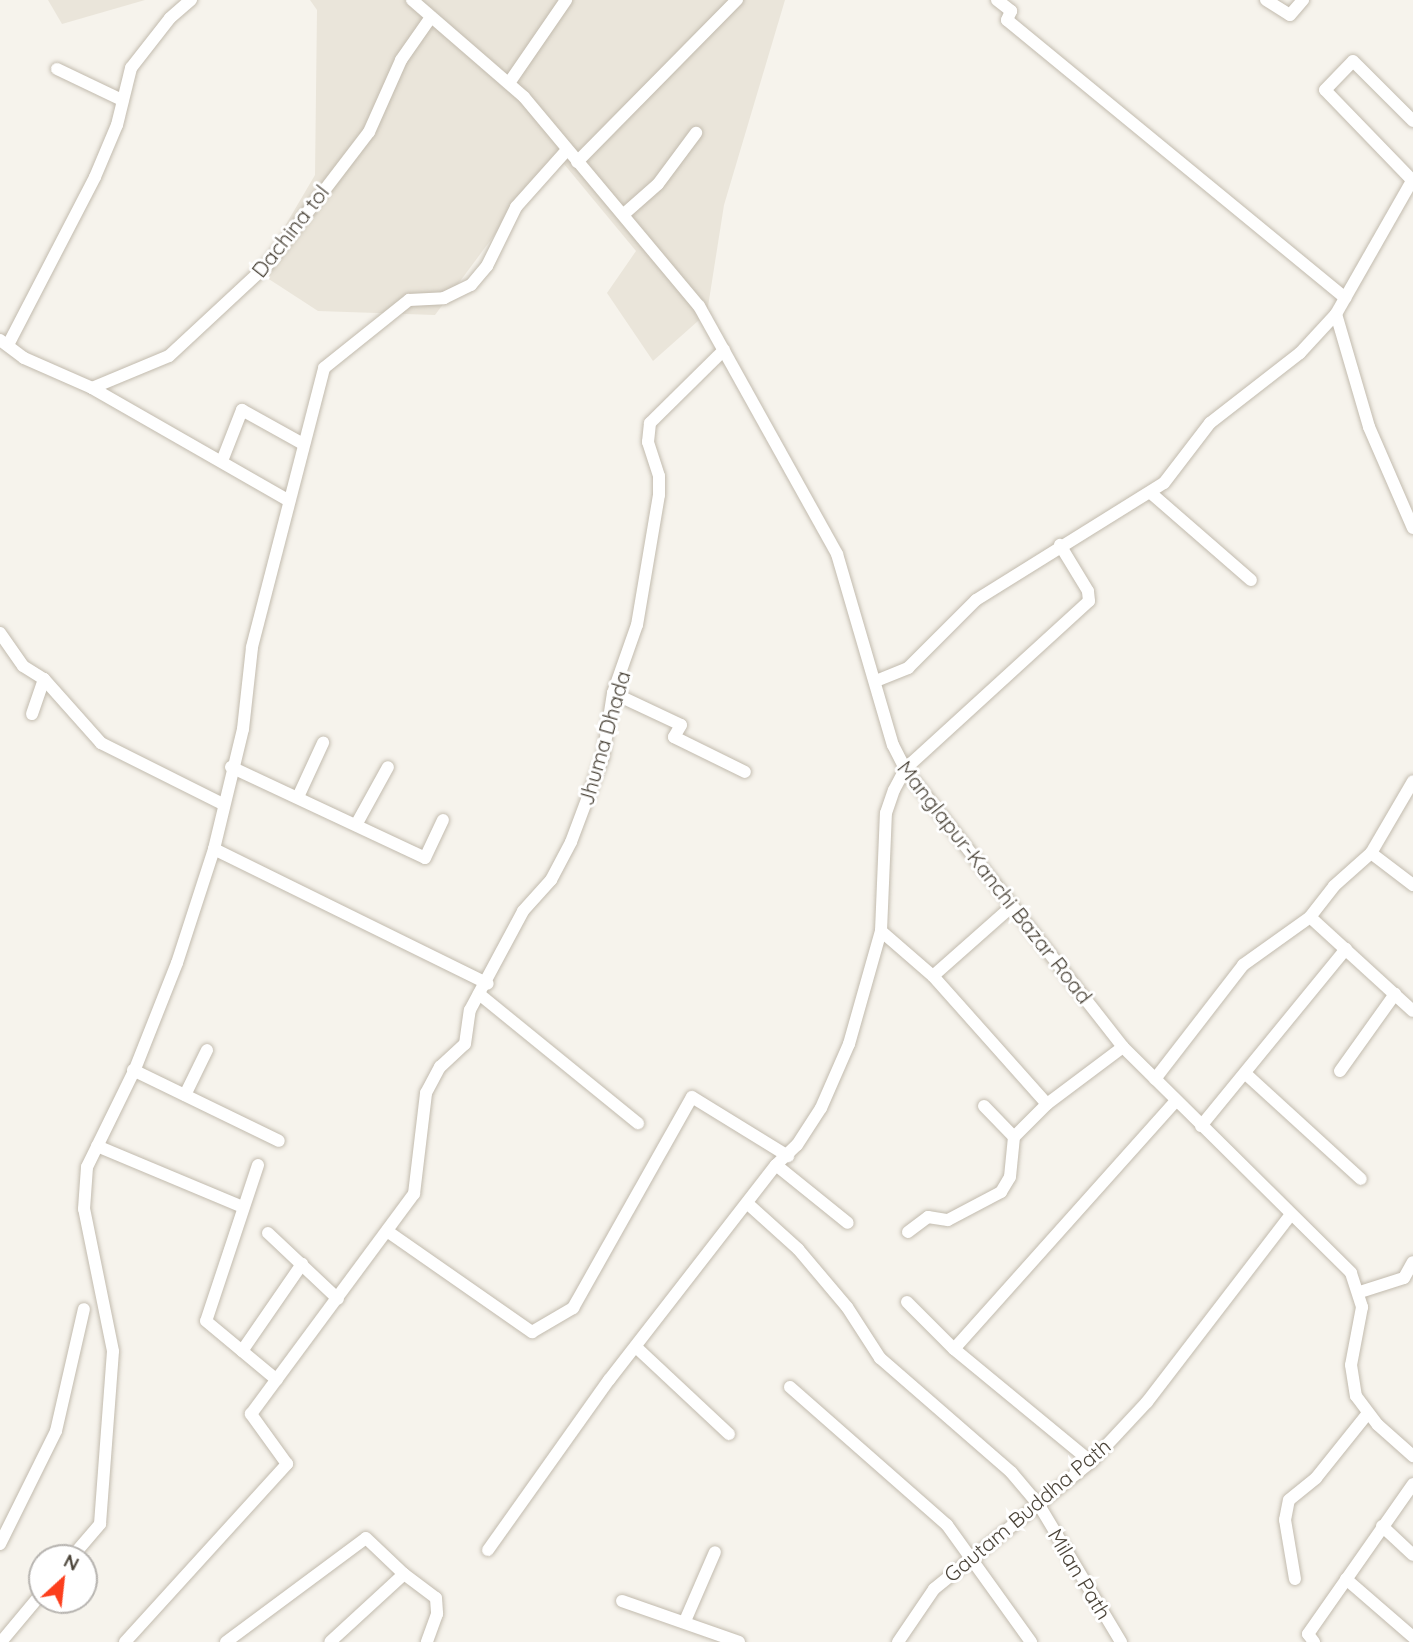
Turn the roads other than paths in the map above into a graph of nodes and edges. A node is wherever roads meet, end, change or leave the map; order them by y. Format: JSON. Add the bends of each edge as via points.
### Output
{"nodes":[{"id":1,"x":191,"y":0,"type":"edge"},
{"id":2,"x":566,"y":0,"type":"edge"},
{"id":3,"x":737,"y":0,"type":"edge"},
{"id":4,"x":998,"y":0,"type":"edge"},
{"id":5,"x":1266,"y":0,"type":"edge"},
{"id":6,"x":1303,"y":0,"type":"edge"},
{"id":7,"x":419,"y":2,"type":"edge"},
{"id":8,"x":431,"y":17,"type":"junction"},
{"id":9,"x":57,"y":69,"type":"dead end"},
{"id":10,"x":509,"y":83,"type":"junction"},
{"id":11,"x":122,"y":100,"type":"junction"},
{"id":12,"x":1413,"y":121,"type":"edge"},
{"id":13,"x":696,"y":133,"type":"dead end"},
{"id":14,"x":567,"y":150,"type":"junction"},
{"id":15,"x":577,"y":162,"type":"junction"},
{"id":16,"x":1413,"y":179,"type":"edge"},
{"id":17,"x":624,"y":214,"type":"junction"},
{"id":18,"x":1345,"y":298,"type":"junction"},
{"id":19,"x":1336,"y":314,"type":"junction"},
{"id":20,"x":5,"y":342,"type":"edge"},
{"id":21,"x":724,"y":350,"type":"junction"},
{"id":22,"x":92,"y":388,"type":"junction"},
{"id":23,"x":303,"y":444,"type":"junction"},
{"id":24,"x":222,"y":461,"type":"junction"},
{"id":25,"x":1152,"y":494,"type":"junction"},
{"id":26,"x":289,"y":501,"type":"junction"},
{"id":27,"x":1413,"y":528,"type":"edge"},
{"id":28,"x":1060,"y":545,"type":"junction"},
{"id":29,"x":1251,"y":580,"type":"dead end"},
{"id":30,"x":0,"y":634,"type":"edge"},
{"id":31,"x":44,"y":679,"type":"junction"},
{"id":32,"x":876,"y":681,"type":"junction"},
{"id":33,"x":613,"y":693,"type":"junction"},
{"id":34,"x":32,"y":714,"type":"dead end"},
{"id":35,"x":323,"y":743,"type":"dead end"},
{"id":36,"x":232,"y":767,"type":"junction"},
{"id":37,"x":388,"y":767,"type":"dead end"},
{"id":38,"x":905,"y":769,"type":"junction"},
{"id":39,"x":745,"y":772,"type":"dead end"},
{"id":40,"x":1413,"y":781,"type":"edge"},
{"id":41,"x":298,"y":797,"type":"junction"},
{"id":42,"x":223,"y":804,"type":"junction"},
{"id":43,"x":443,"y":820,"type":"dead end"},
{"id":44,"x":356,"y":825,"type":"junction"},
{"id":45,"x":214,"y":849,"type":"junction"},
{"id":46,"x":1371,"y":853,"type":"junction"},
{"id":47,"x":1413,"y":885,"type":"edge"},
{"id":48,"x":1012,"y":906,"type":"junction"},
{"id":49,"x":1310,"y":917,"type":"junction"},
{"id":50,"x":881,"y":932,"type":"junction"},
{"id":51,"x":1346,"y":949,"type":"junction"},
{"id":52,"x":933,"y":976,"type":"junction"},
{"id":53,"x":483,"y":989,"type":"junction"},
{"id":54,"x":1395,"y":995,"type":"junction"},
{"id":55,"x":1413,"y":1011,"type":"edge"},
{"id":56,"x":1123,"y":1046,"type":"junction"},
{"id":57,"x":207,"y":1050,"type":"dead end"},
{"id":58,"x":133,"y":1070,"type":"junction"},
{"id":59,"x":1340,"y":1072,"type":"dead end"},
{"id":60,"x":1247,"y":1075,"type":"junction"},
{"id":61,"x":1155,"y":1079,"type":"junction"},
{"id":62,"x":185,"y":1095,"type":"junction"},
{"id":63,"x":1176,"y":1101,"type":"junction"},
{"id":64,"x":1047,"y":1104,"type":"junction"},
{"id":65,"x":984,"y":1105,"type":"dead end"},
{"id":66,"x":638,"y":1123,"type":"dead end"},
{"id":67,"x":1201,"y":1126,"type":"junction"},
{"id":68,"x":1014,"y":1137,"type":"junction"},
{"id":69,"x":279,"y":1141,"type":"dead end"},
{"id":70,"x":97,"y":1146,"type":"junction"},
{"id":71,"x":788,"y":1156,"type":"junction"},
{"id":72,"x":258,"y":1165,"type":"dead end"},
{"id":73,"x":776,"y":1165,"type":"junction"},
{"id":74,"x":1361,"y":1179,"type":"dead end"},
{"id":75,"x":747,"y":1203,"type":"junction"},
{"id":76,"x":243,"y":1207,"type":"junction"},
{"id":77,"x":1289,"y":1217,"type":"junction"},
{"id":78,"x":848,"y":1223,"type":"dead end"},
{"id":79,"x":387,"y":1231,"type":"junction"},
{"id":80,"x":908,"y":1232,"type":"dead end"},
{"id":81,"x":268,"y":1233,"type":"dead end"},
{"id":82,"x":1413,"y":1262,"type":"edge"},
{"id":83,"x":302,"y":1264,"type":"junction"},
{"id":84,"x":1360,"y":1292,"type":"junction"},
{"id":85,"x":338,"y":1299,"type":"junction"},
{"id":86,"x":906,"y":1302,"type":"dead end"},
{"id":87,"x":84,"y":1309,"type":"dead end"},
{"id":88,"x":637,"y":1348,"type":"junction"},
{"id":89,"x":954,"y":1349,"type":"junction"},
{"id":90,"x":242,"y":1351,"type":"junction"},
{"id":91,"x":277,"y":1380,"type":"junction"},
{"id":92,"x":790,"y":1387,"type":"dead end"},
{"id":93,"x":1368,"y":1413,"type":"junction"},
{"id":94,"x":729,"y":1434,"type":"dead end"},
{"id":95,"x":1413,"y":1456,"type":"edge"},
{"id":96,"x":1091,"y":1462,"type":"junction"},
{"id":97,"x":1413,"y":1484,"type":"edge"},
{"id":98,"x":1039,"y":1505,"type":"junction"},
{"id":99,"x":1382,"y":1526,"type":"junction"},
{"id":100,"x":0,"y":1544,"type":"edge"},
{"id":101,"x":83,"y":1544,"type":"edge"},
{"id":102,"x":488,"y":1550,"type":"dead end"},
{"id":103,"x":715,"y":1552,"type":"dead end"},
{"id":104,"x":1413,"y":1555,"type":"edge"},
{"id":105,"x":971,"y":1560,"type":"junction"},
{"id":106,"x":404,"y":1574,"type":"junction"},
{"id":107,"x":1295,"y":1579,"type":"dead end"},
{"id":108,"x":1346,"y":1579,"type":"junction"},
{"id":109,"x":622,"y":1601,"type":"dead end"},
{"id":110,"x":28,"y":1610,"type":"edge"},
{"id":111,"x":685,"y":1622,"type":"junction"},
{"id":112,"x":1413,"y":1640,"type":"edge"},
{"id":113,"x":1,"y":1642,"type":"edge"},
{"id":114,"x":125,"y":1642,"type":"edge"},
{"id":115,"x":226,"y":1642,"type":"edge"},
{"id":116,"x":330,"y":1642,"type":"edge"},
{"id":117,"x":427,"y":1642,"type":"edge"},
{"id":118,"x":739,"y":1642,"type":"edge"},
{"id":119,"x":898,"y":1642,"type":"edge"},
{"id":120,"x":1031,"y":1642,"type":"edge"},
{"id":121,"x":1121,"y":1642,"type":"edge"},
{"id":122,"x":1314,"y":1642,"type":"edge"}],
"edges":[{"from":1,"to":11,"type":"street","via":[[144,49],[131,68]]},
{"from":2,"to":10,"type":"street"},
{"from":3,"to":15,"type":"street"},
{"from":4,"to":18,"type":"street","via":[[1011,11],[1007,20]]},
{"from":5,"to":6,"type":"street","via":[[1290,15]]},
{"from":7,"to":8,"type":"street","name":"Manglapur-Kanchi Bazar Road"},
{"from":8,"to":10,"type":"street","name":"Manglapur-Kanchi Bazar Road"},
{"from":8,"to":22,"type":"street","name":"Dachina tol","via":[[401,60],[369,132],[268,264],[169,356]]},
{"from":9,"to":11,"type":"street"},
{"from":10,"to":14,"type":"street","name":"Manglapur-Kanchi Bazar Road"},
{"from":11,"to":20,"type":"street","via":[[95,177]]},
{"from":12,"to":16,"type":"street","via":[[1353,61],[1325,90]]},
{"from":13,"to":17,"type":"street","via":[[658,184]]},
{"from":14,"to":15,"type":"street","name":"Manglapur-Kanchi Bazar Road"},
{"from":14,"to":23,"type":"street","via":[[516,207],[487,266],[471,285],[444,298],[409,300],[324,368]]},
{"from":15,"to":17,"type":"street","name":"Manglapur-Kanchi Bazar Road"},
{"from":16,"to":18,"type":"street"},
{"from":17,"to":21,"type":"street","name":"Manglapur-Kanchi Bazar Road","via":[[681,280]]},
{"from":18,"to":19,"type":"street"},
{"from":19,"to":25,"type":"street","via":[[1300,353],[1210,422],[1175,472]]},
{"from":19,"to":27,"type":"street","via":[[1369,426]]},
{"from":20,"to":22,"type":"street","via":[[24,358]]},
{"from":21,"to":32,"type":"street","name":"Manglapur-Kanchi Bazar Road","via":[[837,554]]},
{"from":21,"to":33,"type":"street","name":"Jhuma Dhada","via":[[650,423],[648,442],[659,476],[659,495],[634,641]]},
{"from":22,"to":24,"type":"street"},
{"from":23,"to":24,"type":"street","via":[[242,410]]},
{"from":23,"to":26,"type":"street"},
{"from":24,"to":26,"type":"street"},
{"from":25,"to":28,"type":"street"},
{"from":25,"to":29,"type":"street"},
{"from":26,"to":36,"type":"street","via":[[252,647],[243,729]]},
{"from":28,"to":32,"type":"street","via":[[976,600],[908,668]]},
{"from":28,"to":38,"type":"street","via":[[1088,591],[1089,601]]},
{"from":30,"to":31,"type":"street","via":[[23,666]]},
{"from":31,"to":34,"type":"street"},
{"from":31,"to":42,"type":"street","via":[[102,743]]},
{"from":32,"to":38,"type":"street","name":"Manglapur-Kanchi Bazar Road","via":[[893,745]]},
{"from":33,"to":39,"type":"street","via":[[681,725],[674,737]]},
{"from":33,"to":53,"type":"street","name":"Jhuma Dhada","via":[[603,757],[571,842],[551,880],[523,911]]},
{"from":35,"to":41,"type":"street"},
{"from":36,"to":41,"type":"street"},
{"from":36,"to":42,"type":"street"},
{"from":37,"to":44,"type":"street"},
{"from":38,"to":48,"type":"street","name":"Manglapur-Kanchi Bazar Road"},
{"from":38,"to":50,"type":"street","via":[[886,813]]},
{"from":40,"to":46,"type":"street"},
{"from":41,"to":44,"type":"street"},
{"from":42,"to":45,"type":"street"},
{"from":43,"to":44,"type":"street","via":[[425,858]]},
{"from":45,"to":53,"type":"street"},
{"from":45,"to":58,"type":"street","via":[[177,963]]},
{"from":46,"to":47,"type":"street"},
{"from":46,"to":49,"type":"street","via":[[1334,886]]},
{"from":48,"to":52,"type":"street"},
{"from":48,"to":56,"type":"street","name":"Manglapur-Kanchi Bazar Road"},
{"from":49,"to":51,"type":"street"},
{"from":49,"to":61,"type":"street","via":[[1244,965]]},
{"from":50,"to":52,"type":"street"},
{"from":50,"to":71,"type":"street","via":[[839,1069],[821,1108]]},
{"from":51,"to":54,"type":"street"},
{"from":51,"to":60,"type":"street"},
{"from":52,"to":64,"type":"street"},
{"from":53,"to":66,"type":"street"},
{"from":53,"to":79,"type":"street","name":"Jhuma Dhada","via":[[470,1010],[465,1044],[440,1068],[426,1093],[417,1142],[418,1181]]},
{"from":54,"to":55,"type":"street"},
{"from":54,"to":59,"type":"street"},
{"from":56,"to":61,"type":"street","name":"Manglapur-Kanchi Bazar Road"},
{"from":56,"to":64,"type":"street"},
{"from":57,"to":62,"type":"street"},
{"from":58,"to":62,"type":"street"},
{"from":58,"to":70,"type":"street"},
{"from":60,"to":67,"type":"street"},
{"from":60,"to":74,"type":"street"},
{"from":61,"to":63,"type":"street","name":"Manglapur-Kanchi Bazar Road"},
{"from":62,"to":69,"type":"street"},
{"from":63,"to":67,"type":"street","name":"Manglapur-Kanchi Bazar Road"},
{"from":63,"to":89,"type":"street"},
{"from":64,"to":68,"type":"street"},
{"from":65,"to":68,"type":"street"},
{"from":67,"to":77,"type":"street","name":"Manglapur-Kanchi Bazar Road"},
{"from":68,"to":80,"type":"street","via":[[1010,1177],[1001,1192],[948,1220],[928,1217]]},
{"from":70,"to":76,"type":"street"},
{"from":70,"to":101,"type":"street","via":[[87,1167],[84,1209],[113,1351],[100,1524]]},
{"from":71,"to":73,"type":"street"},
{"from":71,"to":79,"type":"street","via":[[692,1097],[573,1308],[532,1332]]},
{"from":72,"to":76,"type":"street"},
{"from":73,"to":75,"type":"street"},
{"from":73,"to":78,"type":"street"},
{"from":75,"to":88,"type":"street"},
{"from":75,"to":98,"type":"street","name":"Milan Path","via":[[799,1249],[847,1307],[880,1359],[1011,1472]]},
{"from":76,"to":90,"type":"street","via":[[206,1321]]},
{"from":77,"to":84,"type":"street","name":"Manglapur-Kanchi Bazar Road","via":[[1340,1260]]},
{"from":77,"to":96,"type":"street","name":"Gautam Buddha Path","via":[[1147,1402]]},
{"from":79,"to":85,"type":"street","name":"Jhuma Dhada"},
{"from":81,"to":83,"type":"street"},
{"from":82,"to":84,"type":"street","via":[[1404,1278]]},
{"from":83,"to":85,"type":"street"},
{"from":83,"to":90,"type":"street"},
{"from":84,"to":93,"type":"street","via":[[1352,1383]]},
{"from":85,"to":91,"type":"street","name":"Jhuma Dhada"},
{"from":86,"to":89,"type":"street"},
{"from":87,"to":100,"type":"street","via":[[56,1431]]},
{"from":88,"to":94,"type":"street"},
{"from":88,"to":102,"type":"street","via":[[609,1380]]},
{"from":89,"to":96,"type":"street"},
{"from":90,"to":91,"type":"street"},
{"from":91,"to":114,"type":"street","name":"Jhuma Dhada","via":[[251,1414],[287,1464]]},
{"from":92,"to":105,"type":"street","via":[[947,1525]]},
{"from":93,"to":95,"type":"street"},
{"from":93,"to":107,"type":"street","via":[[1315,1478],[1289,1500],[1285,1520]]},
{"from":96,"to":98,"type":"street","name":"Gautam Buddha Path"},
{"from":97,"to":99,"type":"street"},
{"from":98,"to":105,"type":"street","name":"Gautam Buddha Path"},
{"from":98,"to":121,"type":"street","name":"Milan Path"},
{"from":99,"to":104,"type":"street"},
{"from":99,"to":108,"type":"street"},
{"from":103,"to":111,"type":"street"},
{"from":105,"to":119,"type":"street","name":"Gautam Buddha Path","via":[[934,1589]]},
{"from":105,"to":120,"type":"street"},
{"from":106,"to":115,"type":"street","via":[[366,1538]]},
{"from":106,"to":116,"type":"street"},
{"from":106,"to":117,"type":"street","via":[[436,1598],[437,1614]]},
{"from":108,"to":112,"type":"street"},
{"from":108,"to":122,"type":"street","via":[[1308,1634]]},
{"from":109,"to":111,"type":"street"},
{"from":110,"to":113,"type":"street"},
{"from":111,"to":118,"type":"street"}]}
